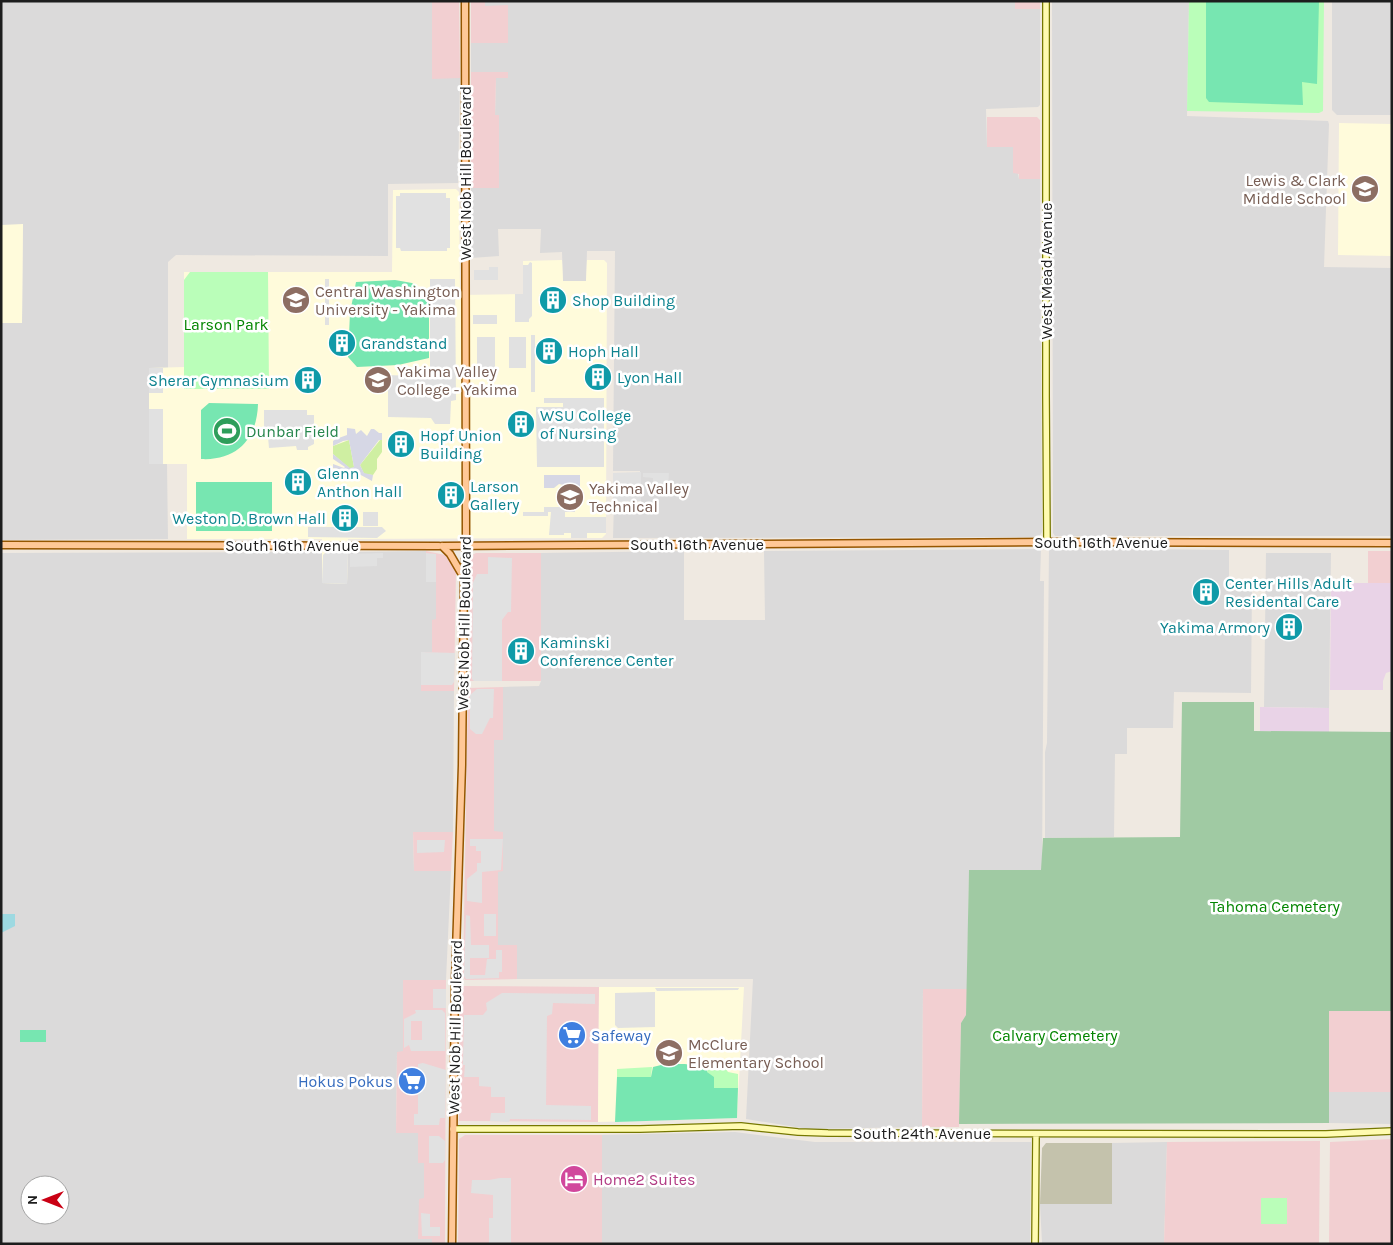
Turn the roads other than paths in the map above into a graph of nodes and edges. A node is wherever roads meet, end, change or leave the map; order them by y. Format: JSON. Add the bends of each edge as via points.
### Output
{"nodes":[{"id":1,"x":465,"y":1,"type":"edge"},
{"id":2,"x":1046,"y":1,"type":"edge"},
{"id":3,"x":1048,"y":542,"type":"junction"},
{"id":4,"x":1392,"y":543,"type":"edge"},
{"id":5,"x":1,"y":545,"type":"edge"},
{"id":6,"x":441,"y":546,"type":"junction"},
{"id":7,"x":466,"y":546,"type":"junction"},
{"id":8,"x":464,"y":576,"type":"junction"},
{"id":9,"x":453,"y":1129,"type":"junction"},
{"id":10,"x":1392,"y":1131,"type":"edge"},
{"id":11,"x":1036,"y":1134,"type":"junction"},
{"id":12,"x":452,"y":1244,"type":"edge"},
{"id":13,"x":1035,"y":1244,"type":"edge"}],
"edges":[{"from":1,"to":7,"type":"main road","name":"West Nob Hill Boulevard"},
{"from":2,"to":3,"type":"street","name":"West Mead Avenue"},
{"from":3,"to":4,"type":"main road","name":"South 16th Avenue"},
{"from":3,"to":7,"type":"main road","name":"South 16th Avenue"},
{"from":5,"to":6,"type":"main road","name":"South 16th Avenue"},
{"from":6,"to":7,"type":"main road","name":"South 16th Avenue"},
{"from":6,"to":8,"type":"main road"},
{"from":7,"to":8,"type":"main road","name":"West Nob Hill Boulevard"},
{"from":8,"to":9,"type":"main road","name":"West Nob Hill Boulevard"},
{"from":9,"to":11,"type":"street","name":"South 24th Avenue","via":[[741,1126],[828,1134]]},
{"from":9,"to":12,"type":"main road","name":"West Nob Hill Boulevard"},
{"from":10,"to":11,"type":"street","name":"South 24th Avenue"},
{"from":11,"to":13,"type":"street"}]}
